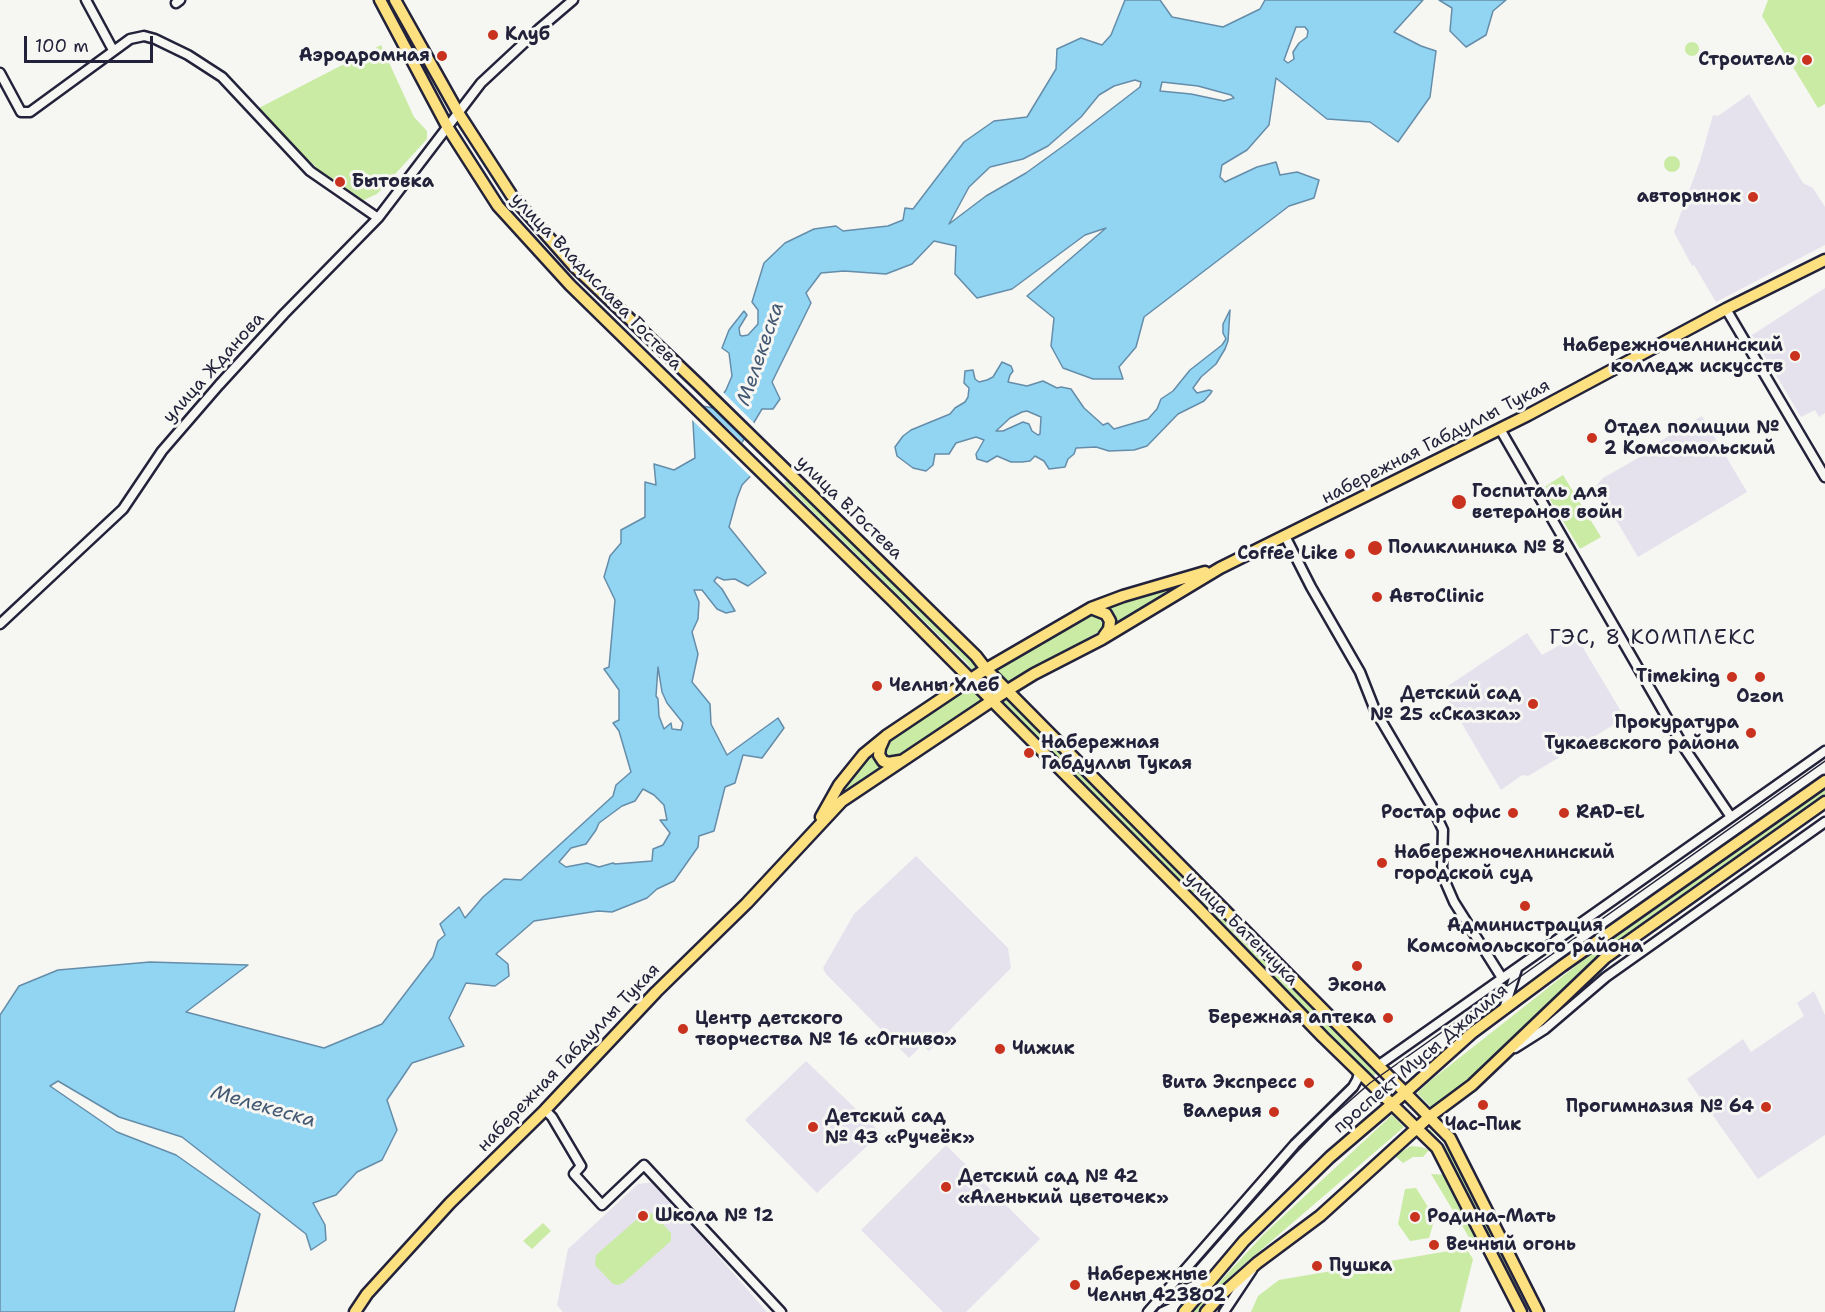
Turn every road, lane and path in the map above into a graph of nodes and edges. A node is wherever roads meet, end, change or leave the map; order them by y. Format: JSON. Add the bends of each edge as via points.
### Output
{"nodes":[{"id":1,"x":87,"y":0,"type":"edge"},
{"id":2,"x":380,"y":0,"type":"edge"},
{"id":3,"x":395,"y":0,"type":"edge"},
{"id":4,"x":573,"y":0,"type":"edge"},
{"id":5,"x":113,"y":50,"type":"junction"},
{"id":6,"x":0,"y":73,"type":"edge"},
{"id":7,"x":459,"y":114,"type":"junction"},
{"id":8,"x":448,"y":128,"type":"junction"},
{"id":9,"x":378,"y":218,"type":"junction"},
{"id":10,"x":1825,"y":260,"type":"edge"},
{"id":11,"x":1726,"y":309,"type":"junction"},
{"id":12,"x":698,"y":384,"type":"joint"},
{"id":13,"x":685,"y":397,"type":"joint"},
{"id":14,"x":1500,"y":429,"type":"junction"},
{"id":15,"x":1825,"y":477,"type":"edge"},
{"id":16,"x":1285,"y":536,"type":"junction"},
{"id":17,"x":1220,"y":568,"type":"junction"},
{"id":18,"x":893,"y":602,"type":"joint"},
{"id":19,"x":1091,"y":608,"type":"junction"},
{"id":20,"x":0,"y":624,"type":"edge"},
{"id":21,"x":1102,"y":639,"type":"junction"},
{"id":22,"x":976,"y":656,"type":"joint"},
{"id":23,"x":986,"y":669,"type":"junction"},
{"id":24,"x":970,"y":680,"type":"junction"},
{"id":25,"x":1008,"y":690,"type":"junction"},
{"id":26,"x":992,"y":701,"type":"junction"},
{"id":27,"x":886,"y":736,"type":"junction"},
{"id":28,"x":1825,"y":751,"type":"edge"},
{"id":29,"x":900,"y":761,"type":"junction"},
{"id":30,"x":1825,"y":781,"type":"edge"},
{"id":31,"x":1825,"y":802,"type":"edge"},
{"id":32,"x":1731,"y":817,"type":"junction"},
{"id":33,"x":1825,"y":822,"type":"edge"},
{"id":34,"x":812,"y":832,"type":"junction"},
{"id":35,"x":1212,"y":896,"type":"junction"},
{"id":36,"x":1197,"y":907,"type":"junction"},
{"id":37,"x":1517,"y":968,"type":"junction"},
{"id":38,"x":1502,"y":978,"type":"junction"},
{"id":39,"x":1504,"y":1009,"type":"junction"},
{"id":40,"x":1510,"y":1051,"type":"junction"},
{"id":41,"x":1378,"y":1065,"type":"junction"},
{"id":42,"x":1359,"y":1072,"type":"junction"},
{"id":43,"x":1406,"y":1092,"type":"junction"},
{"id":44,"x":1392,"y":1104,"type":"junction"},
{"id":45,"x":545,"y":1110,"type":"junction"},
{"id":46,"x":1429,"y":1117,"type":"junction"},
{"id":47,"x":1417,"y":1128,"type":"junction"},
{"id":48,"x":1257,"y":1263,"type":"junction"},
{"id":49,"x":1214,"y":1277,"type":"junction"},
{"id":50,"x":1526,"y":1289,"type":"junction"},
{"id":51,"x":1513,"y":1295,"type":"junction"},
{"id":52,"x":1151,"y":1309,"type":"edge"},
{"id":53,"x":355,"y":1312,"type":"edge"},
{"id":54,"x":781,"y":1312,"type":"edge"},
{"id":55,"x":1184,"y":1312,"type":"edge"},
{"id":56,"x":1206,"y":1312,"type":"edge"},
{"id":57,"x":1224,"y":1312,"type":"edge"},
{"id":58,"x":1521,"y":1312,"type":"edge"},
{"id":59,"x":1538,"y":1312,"type":"edge"}],
"edges":[{"from":1,"to":5,"type":"street"},
{"from":2,"to":8,"type":"main road","name":"улица Владислава Гостева"},
{"from":3,"to":7,"type":"main road","name":"улица Владислава Гостева"},
{"from":4,"to":7,"type":"street","name":"улица Жданова","via":[[481,83]]},
{"from":5,"to":6,"type":"street","via":[[30,112],[21,112]]},
{"from":5,"to":9,"type":"street","via":[[130,39],[144,36],[222,77],[310,171]]},
{"from":7,"to":8,"type":"street","name":"улица Жданова"},
{"from":7,"to":12,"type":"main road","name":"улица Владислава Гостева","via":[[512,196],[573,265]]},
{"from":8,"to":9,"type":"street","name":"улица Жданова"},
{"from":8,"to":13,"type":"main road","name":"улица Владислава Гостева","via":[[498,206],[570,285]]},
{"from":9,"to":20,"type":"street","name":"улица Жданова","via":[[219,385],[162,451],[123,509]]},
{"from":10,"to":11,"type":"main road","name":"набережная Габдуллы Тукая"},
{"from":11,"to":14,"type":"main road","name":"набережная Габдуллы Тукая"},
{"from":11,"to":15,"type":"street"},
{"from":12,"to":22,"type":"main road","name":"улица В.Гостева"},
{"from":13,"to":18,"type":"main road","name":"улица В.Гостева"},
{"from":14,"to":16,"type":"main road","name":"набережная Габдуллы Тукая"},
{"from":14,"to":32,"type":"street","via":[[1685,749]]},
{"from":16,"to":17,"type":"main road","name":"набережная Габдуллы Тукая"},
{"from":16,"to":38,"type":"street","via":[[1360,672],[1375,710],[1432,807],[1443,830],[1444,879]]},
{"from":17,"to":19,"type":"main road","name":"набережная Габдуллы Тукая"},
{"from":17,"to":21,"type":"main road","name":"набережная Габдуллы Тукая"},
{"from":18,"to":24,"type":"main road","name":"улица Батенчука"},
{"from":19,"to":21,"type":"main road","via":[[1106,614],[1110,621],[1110,629]]},
{"from":19,"to":23,"type":"main road","name":"набережная Габдуллы Тукая"},
{"from":21,"to":25,"type":"main road","name":"набережная Габдуллы Тукая"},
{"from":22,"to":23,"type":"main road","name":"улица Батенчука"},
{"from":23,"to":24,"type":"main road","name":"набережная Габдуллы Тукая"},
{"from":23,"to":25,"type":"main road","name":"улица Батенчука"},
{"from":24,"to":26,"type":"main road","name":"улица Батенчука"},
{"from":24,"to":27,"type":"main road","name":"набережная Габдуллы Тукая"},
{"from":25,"to":26,"type":"main road","name":"набережная Габдуллы Тукая"},
{"from":25,"to":35,"type":"main road","name":"улица Батенчука"},
{"from":26,"to":29,"type":"main road","name":"набережная Габдуллы Тукая"},
{"from":26,"to":36,"type":"main road","name":"улица Батенчука"},
{"from":27,"to":29,"type":"main road","via":[[879,755],[888,763]]},
{"from":27,"to":34,"type":"main road","name":"набережная Габдуллы Тукая","via":[[839,784]]},
{"from":28,"to":32,"type":"street"},
{"from":29,"to":34,"type":"main road","name":"набережная Габдуллы Тукая","via":[[842,801]]},
{"from":30,"to":39,"type":"main road","name":"проспект Мусы Джалиля"},
{"from":31,"to":40,"type":"main road","via":[[1605,958]]},
{"from":32,"to":37,"type":"street"},
{"from":33,"to":40,"type":"street"},
{"from":34,"to":45,"type":"main road","name":"набережная Габдуллы Тукая"},
{"from":35,"to":36,"type":"main road","via":[[1199,895]]},
{"from":35,"to":41,"type":"main road","name":"улица Батенчука"},
{"from":36,"to":42,"type":"main road","name":"улица Батенчука"},
{"from":37,"to":38,"type":"street"},
{"from":37,"to":39,"type":"street"},
{"from":38,"to":41,"type":"street"},
{"from":39,"to":43,"type":"main road","name":"проспект Мусы Джалиля"},
{"from":40,"to":46,"type":"main road"},
{"from":41,"to":43,"type":"main road","name":"улица Батенчука"},
{"from":42,"to":44,"type":"main road","name":"улица Батенчука"},
{"from":42,"to":52,"type":"street","via":[[1353,1087],[1295,1144]]},
{"from":43,"to":44,"type":"main road","name":"проспект Мусы Джалиля"},
{"from":43,"to":46,"type":"main road","name":"улица Батенчука"},
{"from":44,"to":47,"type":"main road","name":"улица Батенчука"},
{"from":44,"to":49,"type":"main road","name":"проспект Мусы Джалиля","via":[[1330,1157],[1244,1241]]},
{"from":45,"to":53,"type":"main road","name":"набережная Габдуллы Тукая","via":[[413,1242],[366,1294]]},
{"from":45,"to":54,"type":"street","via":[[581,1166],[574,1174],[602,1205],[644,1165]]},
{"from":46,"to":47,"type":"main road"},
{"from":46,"to":50,"type":"main road","name":"улица Батенчука","via":[[1450,1138]]},
{"from":47,"to":48,"type":"main road","via":[[1320,1216]]},
{"from":47,"to":51,"type":"main road","name":"улица Батенчука","via":[[1437,1148]]},
{"from":48,"to":56,"type":"main road"},
{"from":48,"to":57,"type":"street"},
{"from":49,"to":52,"type":"street"},
{"from":49,"to":55,"type":"main road","name":"проспект Мусы Джалиля"},
{"from":50,"to":51,"type":"main road","via":[[1524,1298]]},
{"from":50,"to":59,"type":"main road","name":"улица Батенчука"},
{"from":51,"to":58,"type":"main road","name":"улица Батенчука"}]}
